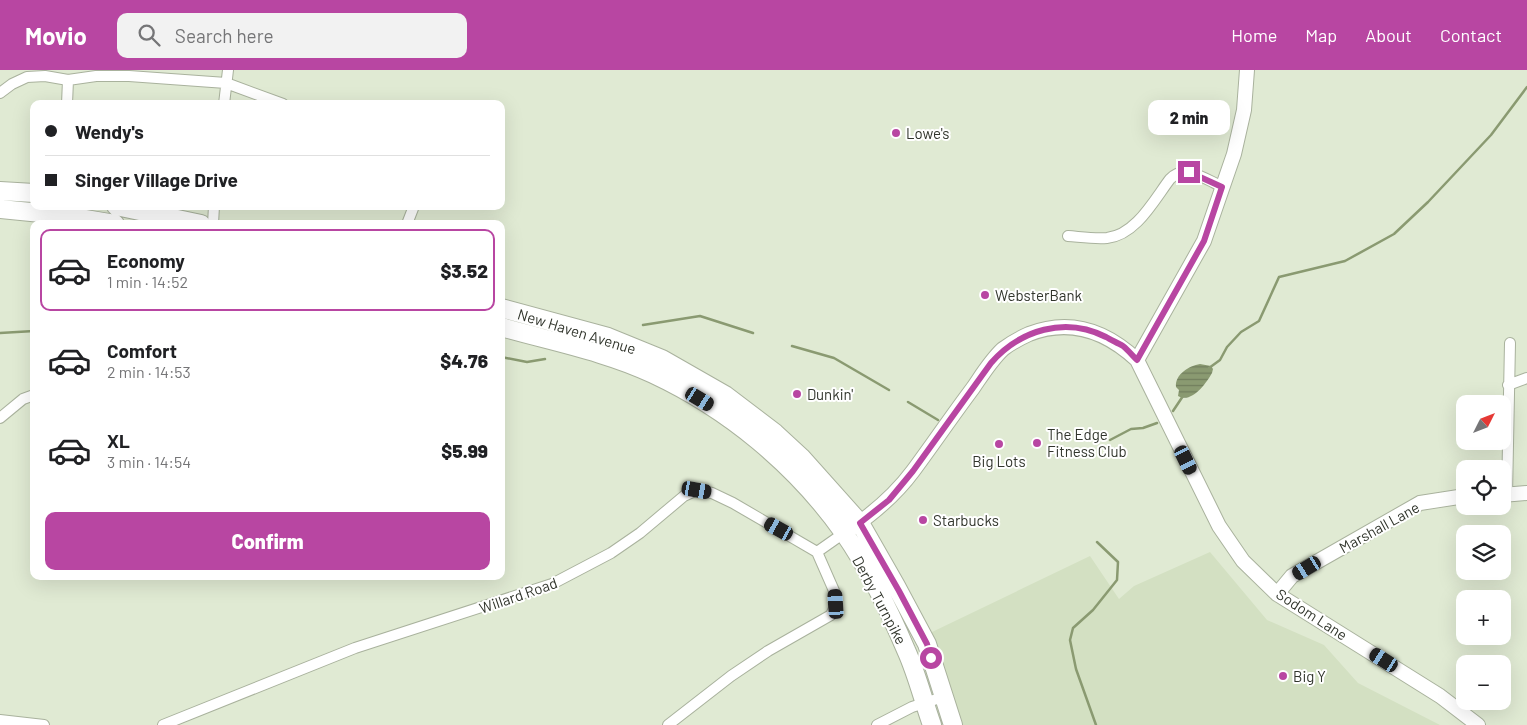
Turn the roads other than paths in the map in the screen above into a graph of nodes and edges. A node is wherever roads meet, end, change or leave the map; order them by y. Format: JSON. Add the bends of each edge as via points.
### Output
{"nodes":[{"id":1,"x":228,"y":70,"type":"edge"},
{"id":2,"x":1247,"y":70,"type":"edge"},
{"id":3,"x":44,"y":73,"type":"edge"},
{"id":4,"x":68,"y":80,"type":"junction"},
{"id":5,"x":226,"y":83,"type":"junction"},
{"id":6,"x":0,"y":93,"type":"edge"},
{"id":7,"x":67,"y":100,"type":"edge"},
{"id":8,"x":224,"y":100,"type":"edge"},
{"id":9,"x":272,"y":100,"type":"edge"},
{"id":10,"x":1222,"y":187,"type":"junction"},
{"id":11,"x":0,"y":191,"type":"edge"},
{"id":12,"x":30,"y":193,"type":"edge"},
{"id":13,"x":0,"y":209,"type":"edge"},
{"id":14,"x":30,"y":210,"type":"edge"},
{"id":15,"x":60,"y":210,"type":"edge"},
{"id":16,"x":135,"y":210,"type":"edge"},
{"id":17,"x":99,"y":220,"type":"edge"},
{"id":18,"x":182,"y":220,"type":"edge"},
{"id":19,"x":1068,"y":236,"type":"dead end"},
{"id":20,"x":505,"y":309,"type":"edge"},
{"id":21,"x":505,"y":328,"type":"edge"},
{"id":22,"x":1510,"y":343,"type":"dead end"},
{"id":23,"x":1137,"y":360,"type":"junction"},
{"id":24,"x":1527,"y":378,"type":"edge"},
{"id":25,"x":1508,"y":385,"type":"junction"},
{"id":26,"x":30,"y":396,"type":"edge"},
{"id":27,"x":0,"y":418,"type":"edge"},
{"id":28,"x":1506,"y":460,"type":"edge"},
{"id":29,"x":1527,"y":493,"type":"edge"},
{"id":30,"x":1511,"y":494,"type":"edge"},
{"id":31,"x":1456,"y":497,"type":"edge"},
{"id":32,"x":860,"y":523,"type":"junction"},
{"id":33,"x":844,"y":533,"type":"junction"},
{"id":34,"x":817,"y":552,"type":"junction"},
{"id":35,"x":1277,"y":594,"type":"junction"},
{"id":36,"x":941,"y":690,"type":"junction"},
{"id":37,"x":922,"y":697,"type":"junction"},
{"id":38,"x":0,"y":720,"type":"edge"},
{"id":39,"x":44,"y":725,"type":"edge"},
{"id":40,"x":163,"y":725,"type":"edge"},
{"id":41,"x":668,"y":725,"type":"edge"},
{"id":42,"x":877,"y":725,"type":"edge"},
{"id":43,"x":932,"y":725,"type":"edge"},
{"id":44,"x":953,"y":725,"type":"edge"},
{"id":45,"x":1478,"y":725,"type":"edge"}],
"edges":[{"from":1,"to":5,"type":"street"},
{"from":2,"to":10,"type":"street","via":[[1238,137]]},
{"from":3,"to":4,"type":"street"},
{"from":3,"to":6,"type":"street","via":[[27,77]]},
{"from":4,"to":5,"type":"street","via":[[129,76]]},
{"from":4,"to":7,"type":"street"},
{"from":5,"to":8,"type":"street"},
{"from":5,"to":9,"type":"street"},
{"from":10,"to":19,"type":"street","via":[[1189,172],[1178,172],[1135,225],[1124,233],[1105,238]]},
{"from":10,"to":23,"type":"street","via":[[1204,241]]},
{"from":11,"to":12,"type":"highway"},
{"from":13,"to":14,"type":"highway"},
{"from":15,"to":17,"type":"highway"},
{"from":16,"to":18,"type":"highway"},
{"from":20,"to":32,"type":"highway","name":"New Haven Avenue","via":[[608,337],[662,359],[725,395],[801,456]]},
{"from":21,"to":33,"type":"highway","name":"New Haven Avenue","via":[[602,355],[652,373],[714,408],[770,452],[809,490]]},
{"from":22,"to":25,"type":"street"},
{"from":23,"to":32,"type":"street","name":"Sodom Lane","via":[[1122,345],[1096,332],[1077,328],[1060,326],[1019,338],[991,363],[889,500]]},
{"from":23,"to":35,"type":"street","name":"Sodom Lane","via":[[1219,526],[1243,561]]},
{"from":24,"to":25,"type":"street"},
{"from":25,"to":28,"type":"street"},
{"from":26,"to":27,"type":"street"},
{"from":29,"to":30,"type":"street"},
{"from":31,"to":35,"type":"street","name":"Marshall Lane","via":[[1420,503],[1292,576]]},
{"from":32,"to":33,"type":"street","name":"Sodom Lane"},
{"from":32,"to":36,"type":"highway","name":"Derby Turnpike","via":[[927,644]]},
{"from":33,"to":34,"type":"street"},
{"from":33,"to":37,"type":"highway","name":"Derby Turnpike","via":[[881,595],[907,652]]},
{"from":34,"to":40,"type":"street","name":"Willard Road","via":[[733,503],[697,490],[684,496],[611,553],[552,584],[355,648]]},
{"from":34,"to":41,"type":"street","via":[[835,593],[836,604],[831,615],[738,671]]},
{"from":35,"to":45,"type":"street","name":"Sodom Lane","via":[[1440,696]]},
{"from":36,"to":37,"type":"highway"},
{"from":36,"to":44,"type":"highway","name":"Derby Turnpike"},
{"from":37,"to":42,"type":"street","via":[[912,707]]},
{"from":37,"to":43,"type":"highway","name":"Derby Turnpike"},
{"from":38,"to":39,"type":"street"}]}
